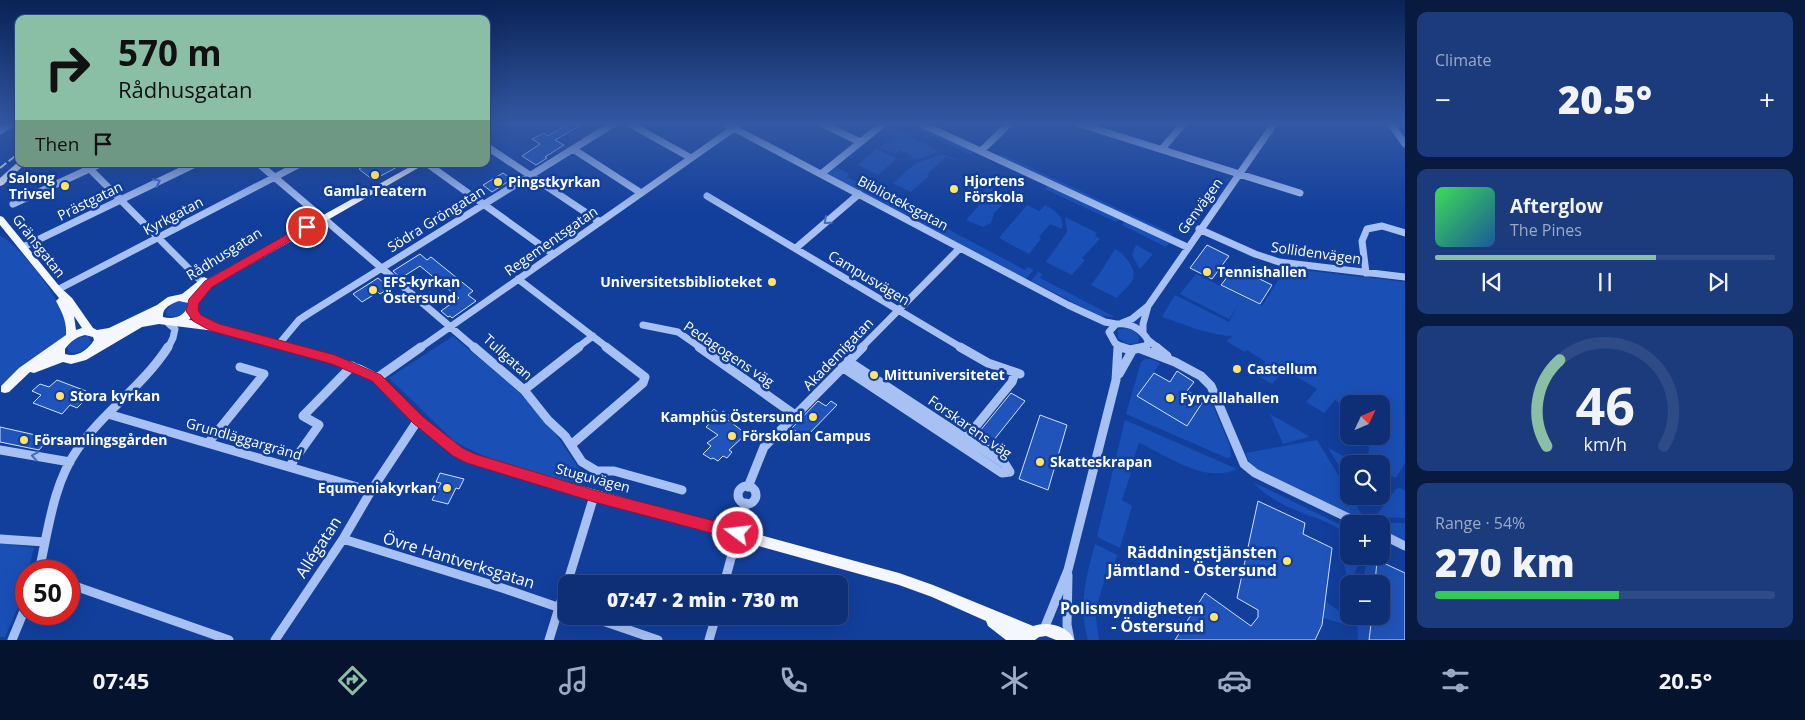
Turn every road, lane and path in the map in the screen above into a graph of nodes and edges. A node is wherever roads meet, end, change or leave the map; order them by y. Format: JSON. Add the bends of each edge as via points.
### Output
{"nodes":[{"id":1,"x":498,"y":154,"type":"edge"},
{"id":2,"x":565,"y":154,"type":"edge"},
{"id":3,"x":581,"y":154,"type":"edge"},
{"id":4,"x":683,"y":154,"type":"edge"},
{"id":5,"x":696,"y":154,"type":"edge"},
{"id":6,"x":785,"y":154,"type":"edge"},
{"id":7,"x":845,"y":154,"type":"edge"},
{"id":8,"x":988,"y":154,"type":"edge"},
{"id":9,"x":1177,"y":154,"type":"edge"},
{"id":10,"x":1254,"y":154,"type":"edge"},
{"id":11,"x":690,"y":158,"type":"junction"},
{"id":12,"x":18,"y":167,"type":"edge"},
{"id":13,"x":85,"y":167,"type":"edge"},
{"id":14,"x":88,"y":167,"type":"edge"},
{"id":15,"x":188,"y":167,"type":"edge"},
{"id":16,"x":263,"y":167,"type":"edge"},
{"id":17,"x":294,"y":167,"type":"edge"},
{"id":18,"x":406,"y":167,"type":"edge"},
{"id":19,"x":419,"y":167,"type":"edge"},
{"id":20,"x":429,"y":167,"type":"edge"},
{"id":21,"x":820,"y":174,"type":"junction"},
{"id":22,"x":1240,"y":174,"type":"junction"},
{"id":23,"x":531,"y":175,"type":"junction"},
{"id":24,"x":275,"y":177,"type":"junction"},
{"id":25,"x":0,"y":183,"type":"edge"},
{"id":26,"x":641,"y":192,"type":"junction"},
{"id":27,"x":1300,"y":193,"type":"dead end"},
{"id":28,"x":859,"y":194,"type":"junction"},
{"id":29,"x":707,"y":196,"type":"dead end"},
{"id":30,"x":120,"y":200,"type":"junction"},
{"id":31,"x":13,"y":204,"type":"dead end"},
{"id":32,"x":484,"y":204,"type":"junction"},
{"id":33,"x":321,"y":216,"type":"junction"},
{"id":34,"x":600,"y":222,"type":"junction"},
{"id":35,"x":2,"y":225,"type":"edge"},
{"id":36,"x":1199,"y":229,"type":"junction"},
{"id":37,"x":1405,"y":233,"type":"edge"},
{"id":38,"x":158,"y":238,"type":"junction"},
{"id":39,"x":23,"y":247,"type":"junction"},
{"id":40,"x":1187,"y":247,"type":"junction"},
{"id":41,"x":796,"y":248,"type":"junction"},
{"id":42,"x":960,"y":248,"type":"junction"},
{"id":43,"x":553,"y":254,"type":"junction"},
{"id":44,"x":382,"y":268,"type":"junction"},
{"id":45,"x":1366,"y":273,"type":"junction"},
{"id":46,"x":1405,"y":277,"type":"edge"},
{"id":47,"x":518,"y":279,"type":"junction"},
{"id":48,"x":202,"y":282,"type":"junction"},
{"id":49,"x":57,"y":290,"type":"junction"},
{"id":50,"x":190,"y":303,"type":"junction"},
{"id":51,"x":1068,"y":305,"type":"junction"},
{"id":52,"x":1148,"y":306,"type":"junction"},
{"id":53,"x":160,"y":308,"type":"junction"},
{"id":54,"x":898,"y":310,"type":"junction"},
{"id":55,"x":167,"y":321,"type":"junction"},
{"id":56,"x":1119,"y":324,"type":"junction"},
{"id":57,"x":643,"y":325,"type":"dead end"},
{"id":58,"x":451,"y":326,"type":"junction"},
{"id":59,"x":216,"y":327,"type":"junction"},
{"id":60,"x":93,"y":332,"type":"junction"},
{"id":61,"x":1109,"y":332,"type":"junction"},
{"id":62,"x":1143,"y":332,"type":"junction"},
{"id":63,"x":593,"y":336,"type":"junction"},
{"id":64,"x":67,"y":340,"type":"junction"},
{"id":65,"x":1148,"y":340,"type":"junction"},
{"id":66,"x":279,"y":344,"type":"junction"},
{"id":67,"x":1118,"y":345,"type":"junction"},
{"id":68,"x":1137,"y":350,"type":"junction"},
{"id":69,"x":90,"y":352,"type":"junction"},
{"id":70,"x":63,"y":358,"type":"junction"},
{"id":71,"x":1175,"y":362,"type":"junction"},
{"id":72,"x":845,"y":364,"type":"junction"},
{"id":73,"x":352,"y":366,"type":"junction"},
{"id":74,"x":240,"y":367,"type":"dead end"},
{"id":75,"x":376,"y":378,"type":"junction"},
{"id":76,"x":1116,"y":380,"type":"junction"},
{"id":77,"x":524,"y":390,"type":"junction"},
{"id":78,"x":3,"y":391,"type":"edge"},
{"id":79,"x":108,"y":414,"type":"junction"},
{"id":80,"x":795,"y":415,"type":"junction"},
{"id":81,"x":418,"y":420,"type":"junction"},
{"id":82,"x":963,"y":442,"type":"junction"},
{"id":83,"x":208,"y":443,"type":"junction"},
{"id":84,"x":571,"y":445,"type":"junction"},
{"id":85,"x":0,"y":450,"type":"edge"},
{"id":86,"x":70,"y":462,"type":"junction"},
{"id":87,"x":289,"y":467,"type":"junction"},
{"id":88,"x":371,"y":490,"type":"junction"},
{"id":89,"x":682,"y":490,"type":"dead end"},
{"id":90,"x":594,"y":496,"type":"junction"},
{"id":91,"x":1342,"y":515,"type":"edge"},
{"id":92,"x":738,"y":533,"type":"junction"},
{"id":93,"x":1390,"y":538,"type":"edge"},
{"id":94,"x":0,"y":539,"type":"edge"},
{"id":95,"x":343,"y":539,"type":"junction"},
{"id":96,"x":45,"y":542,"type":"junction"},
{"id":97,"x":1405,"y":546,"type":"edge"},
{"id":98,"x":42,"y":560,"type":"edge"},
{"id":99,"x":1068,"y":570,"type":"junction"},
{"id":100,"x":569,"y":575,"type":"edge"},
{"id":101,"x":726,"y":575,"type":"edge"},
{"id":102,"x":80,"y":588,"type":"edge"},
{"id":103,"x":558,"y":607,"type":"edge"},
{"id":104,"x":987,"y":615,"type":"junction"},
{"id":105,"x":558,"y":620,"type":"edge"},
{"id":106,"x":18,"y":625,"type":"edge"},
{"id":107,"x":614,"y":625,"type":"edge"},
{"id":108,"x":713,"y":625,"type":"edge"},
{"id":109,"x":1034,"y":633,"type":"edge"},
{"id":110,"x":12,"y":640,"type":"edge"},
{"id":111,"x":229,"y":640,"type":"edge"},
{"id":112,"x":275,"y":640,"type":"edge"},
{"id":113,"x":549,"y":640,"type":"edge"},
{"id":114,"x":658,"y":640,"type":"edge"},
{"id":115,"x":709,"y":640,"type":"edge"},
{"id":116,"x":1016,"y":640,"type":"edge"},
{"id":117,"x":1069,"y":640,"type":"edge"}],
"edges":[{"from":1,"to":23,"type":"street"},
{"from":2,"to":23,"type":"street","name":"Södra Gröngatan"},
{"from":3,"to":26,"type":"street"},
{"from":4,"to":11,"type":"street"},
{"from":5,"to":11,"type":"street","name":"Regementsgatan"},
{"from":6,"to":21,"type":"street","name":"Biblioteksgatan"},
{"from":7,"to":21,"type":"street"},
{"from":8,"to":40,"type":"street"},
{"from":9,"to":22,"type":"street"},
{"from":10,"to":22,"type":"street","name":"Genvägen"},
{"from":11,"to":26,"type":"street","name":"Regementsgatan"},
{"from":12,"to":25,"type":"main road"},
{"from":13,"to":31,"type":"street"},
{"from":14,"to":30,"type":"street"},
{"from":30,"to":15,"type":"street","name":"Prästgatan","one_way":true},
{"from":16,"to":24,"type":"street","name":"Tullgatan"},
{"from":17,"to":24,"type":"street","name":"Kyrkgatan"},
{"from":18,"to":33,"type":"main road","name":"Rådhusgatan"},
{"from":19,"to":33,"type":"main road","name":"Rådhusgatan"},
{"from":20,"to":32,"type":"street"},
{"from":21,"to":28,"type":"street","name":"Biblioteksgatan"},
{"from":22,"to":27,"type":"street"},
{"from":22,"to":36,"type":"street","name":"Genvägen"},
{"from":23,"to":32,"type":"street","name":"Södra Gröngatan"},
{"from":23,"to":34,"type":"street"},
{"from":24,"to":33,"type":"street","name":"Tullgatan"},
{"from":24,"to":38,"type":"street","name":"Kyrkgatan"},
{"from":26,"to":34,"type":"street","name":"Regementsgatan"},
{"from":28,"to":41,"type":"street","one_way":true},
{"from":28,"to":42,"type":"street","name":"Biblioteksgatan"},
{"from":29,"to":41,"type":"street","name":"Campusvägen"},
{"from":30,"to":38,"type":"street"},
{"from":30,"to":39,"type":"street","name":"Prästgatan"},
{"from":32,"to":43,"type":"street"},
{"from":32,"to":44,"type":"street","name":"Södra Gröngatan"},
{"from":33,"to":44,"type":"street","name":"Tullgatan"},
{"from":33,"to":48,"type":"main road","name":"Rådhusgatan"},
{"from":33,"to":50,"type":"main road","name":"Rådhusgatan","via":[[212,281]]},
{"from":34,"to":43,"type":"street","name":"Regementsgatan"},
{"from":35,"to":39,"type":"main road","name":"Gränsgatan"},
{"from":36,"to":40,"type":"street","name":"Genvägen"},
{"from":36,"to":45,"type":"street","name":"Sollidenvägen","via":[[1278,262]]},
{"from":37,"to":45,"type":"street","via":[[1382,226],[1368,229],[1362,241]]},
{"from":38,"to":48,"type":"street"},
{"from":38,"to":49,"type":"street","name":"Kyrkgatan"},
{"from":39,"to":49,"type":"main road","name":"Gränsgatan"},
{"from":40,"to":52,"type":"street","name":"Genvägen"},
{"from":41,"to":54,"type":"street","name":"Campusvägen"},
{"from":42,"to":51,"type":"street","name":"Biblioteksgatan"},
{"from":42,"to":54,"type":"street","name":"Akademigatan"},
{"from":43,"to":47,"type":"street","name":"Regementsgatan"},
{"from":44,"to":58,"type":"street","name":"Tullgatan"},
{"from":44,"to":66,"type":"street","name":"Södra Gröngatan","via":[[308,314]]},
{"from":45,"to":46,"type":"street","name":"Sollidenvägen"},
{"from":47,"to":58,"type":"street","name":"Regementsgatan"},
{"from":47,"to":63,"type":"street"},
{"from":48,"to":50,"type":"main road","name":"Rådhusgatan"},
{"from":49,"to":60,"type":"main road","name":"Gränsgatan"},
{"from":49,"to":64,"type":"main road","name":"Gränsgatan","via":[[72,326]]},
{"from":50,"to":53,"type":"main road","via":[[174,298]]},
{"from":50,"to":55,"type":"main road","via":[[185,317]]},
{"from":50,"to":59,"type":"main road","name":"Stuguvägen","via":[[197,318]]},
{"from":51,"to":56,"type":"street","name":"Biblioteksgatan","via":[[1105,322]]},
{"from":51,"to":61,"type":"street","name":"Biblioteksgatan"},
{"from":52,"to":56,"type":"street","name":"Genvägen","via":[[1132,319]]},
{"from":52,"to":62,"type":"street","name":"Genvägen"},
{"from":53,"to":55,"type":"main road","via":[[157,316]]},
{"from":53,"to":60,"type":"main road","via":[[110,332]]},
{"from":54,"to":72,"type":"street","name":"Akademigatan"},
{"from":54,"to":82,"type":"street","name":"Campusvägen","via":[[988,363],[1017,374]]},
{"from":55,"to":59,"type":"main road","name":"Stuguvägen"},
{"from":55,"to":69,"type":"main road","via":[[140,324]]},
{"from":55,"to":79,"type":"street","via":[[176,330],[168,347],[149,373]]},
{"from":56,"to":61,"type":"street","name":"Genvägen"},
{"from":56,"to":62,"type":"street","name":"Biblioteksgatan","via":[[1130,324]]},
{"from":57,"to":80,"type":"street","name":"Pedagogens väg","via":[[678,332]]},
{"from":58,"to":75,"type":"street","name":"Regementsgatan"},
{"from":58,"to":77,"type":"street","name":"Tullgatan"},
{"from":59,"to":66,"type":"main road","name":"Stuguvägen"},
{"from":60,"to":64,"type":"main road"},
{"from":60,"to":69,"type":"main road","via":[[99,340]]},
{"from":61,"to":67,"type":"street"},
{"from":62,"to":65,"type":"street"},
{"from":63,"to":77,"type":"street"},
{"from":63,"to":84,"type":"street","via":[[645,377]]},
{"from":64,"to":70,"type":"main road","name":"Gränsgatan","via":[[59,352]]},
{"from":64,"to":78,"type":"main road","via":[[23,371]]},
{"from":65,"to":68,"type":"street","via":[[1146,346]]},
{"from":65,"to":71,"type":"street"},
{"from":66,"to":73,"type":"main road","name":"Stuguvägen"},
{"from":67,"to":68,"type":"street"},
{"from":67,"to":76,"type":"street"},
{"from":68,"to":71,"type":"street"},
{"from":68,"to":76,"type":"street"},
{"from":69,"to":70,"type":"main road","via":[[79,358]]},
{"from":70,"to":78,"type":"main road","via":[[37,368]]},
{"from":71,"to":91,"type":"street","via":[[1201,376],[1211,386],[1244,464],[1255,473]]},
{"from":72,"to":80,"type":"street","name":"Akademigatan"},
{"from":72,"to":82,"type":"street","name":"Forskarens väg"},
{"from":73,"to":75,"type":"main road","name":"Stuguvägen"},
{"from":73,"to":87,"type":"street","via":[[303,416],[319,424]]},
{"from":74,"to":83,"type":"street","via":[[264,374]]},
{"from":75,"to":81,"type":"main road","name":"Stuguvägen"},
{"from":76,"to":99,"type":"street"},
{"from":77,"to":84,"type":"street","name":"Tullgatan"},
{"from":79,"to":83,"type":"street","name":"Grundläggargränd"},
{"from":79,"to":86,"type":"street"},
{"from":80,"to":92,"type":"street","name":"Akademigatan","via":[[764,447],[748,486],[738,492],[740,500],[746,503]]},
{"from":81,"to":88,"type":"street","name":"Allégatan"},
{"from":81,"to":90,"type":"main road","name":"Stuguvägen","via":[[458,452],[472,459]]},
{"from":82,"to":82,"type":"street","name":"Forskarens väg","via":[[1002,473],[1010,472],[1005,464]]},
{"from":83,"to":87,"type":"street","name":"Grundläggargränd"},
{"from":84,"to":89,"type":"street","name":"Tullgatan","via":[[582,462],[597,471],[614,471]]},
{"from":86,"to":85,"type":"street","one_way":true},
{"from":86,"to":96,"type":"street"},
{"from":87,"to":88,"type":"street","name":"Grundläggargränd"},
{"from":88,"to":95,"type":"street","name":"Allégatan"},
{"from":90,"to":92,"type":"main road","name":"Stuguvägen"},
{"from":90,"to":100,"type":"street"},
{"from":92,"to":101,"type":"street"},
{"from":92,"to":104,"type":"main road","name":"Stuguvägen","via":[[900,580]]},
{"from":93,"to":97,"type":"street"},
{"from":94,"to":96,"type":"street"},
{"from":95,"to":103,"type":"street","name":"Övre Hantverksgatan"},
{"from":95,"to":112,"type":"street","name":"Allégatan"},
{"from":96,"to":98,"type":"street"},
{"from":99,"to":109,"type":"street"},
{"from":99,"to":117,"type":"street"},
{"from":102,"to":111,"type":"street"},
{"from":104,"to":109,"type":"main road","name":"Stuguvägen"},
{"from":104,"to":116,"type":"main road","name":"Stuguvägen"},
{"from":105,"to":113,"type":"street"},
{"from":106,"to":110,"type":"street"},
{"from":107,"to":114,"type":"street"},
{"from":108,"to":115,"type":"street"},
{"from":109,"to":117,"type":"main road","name":"Stuguvägen","via":[[1054,631]]}]}
